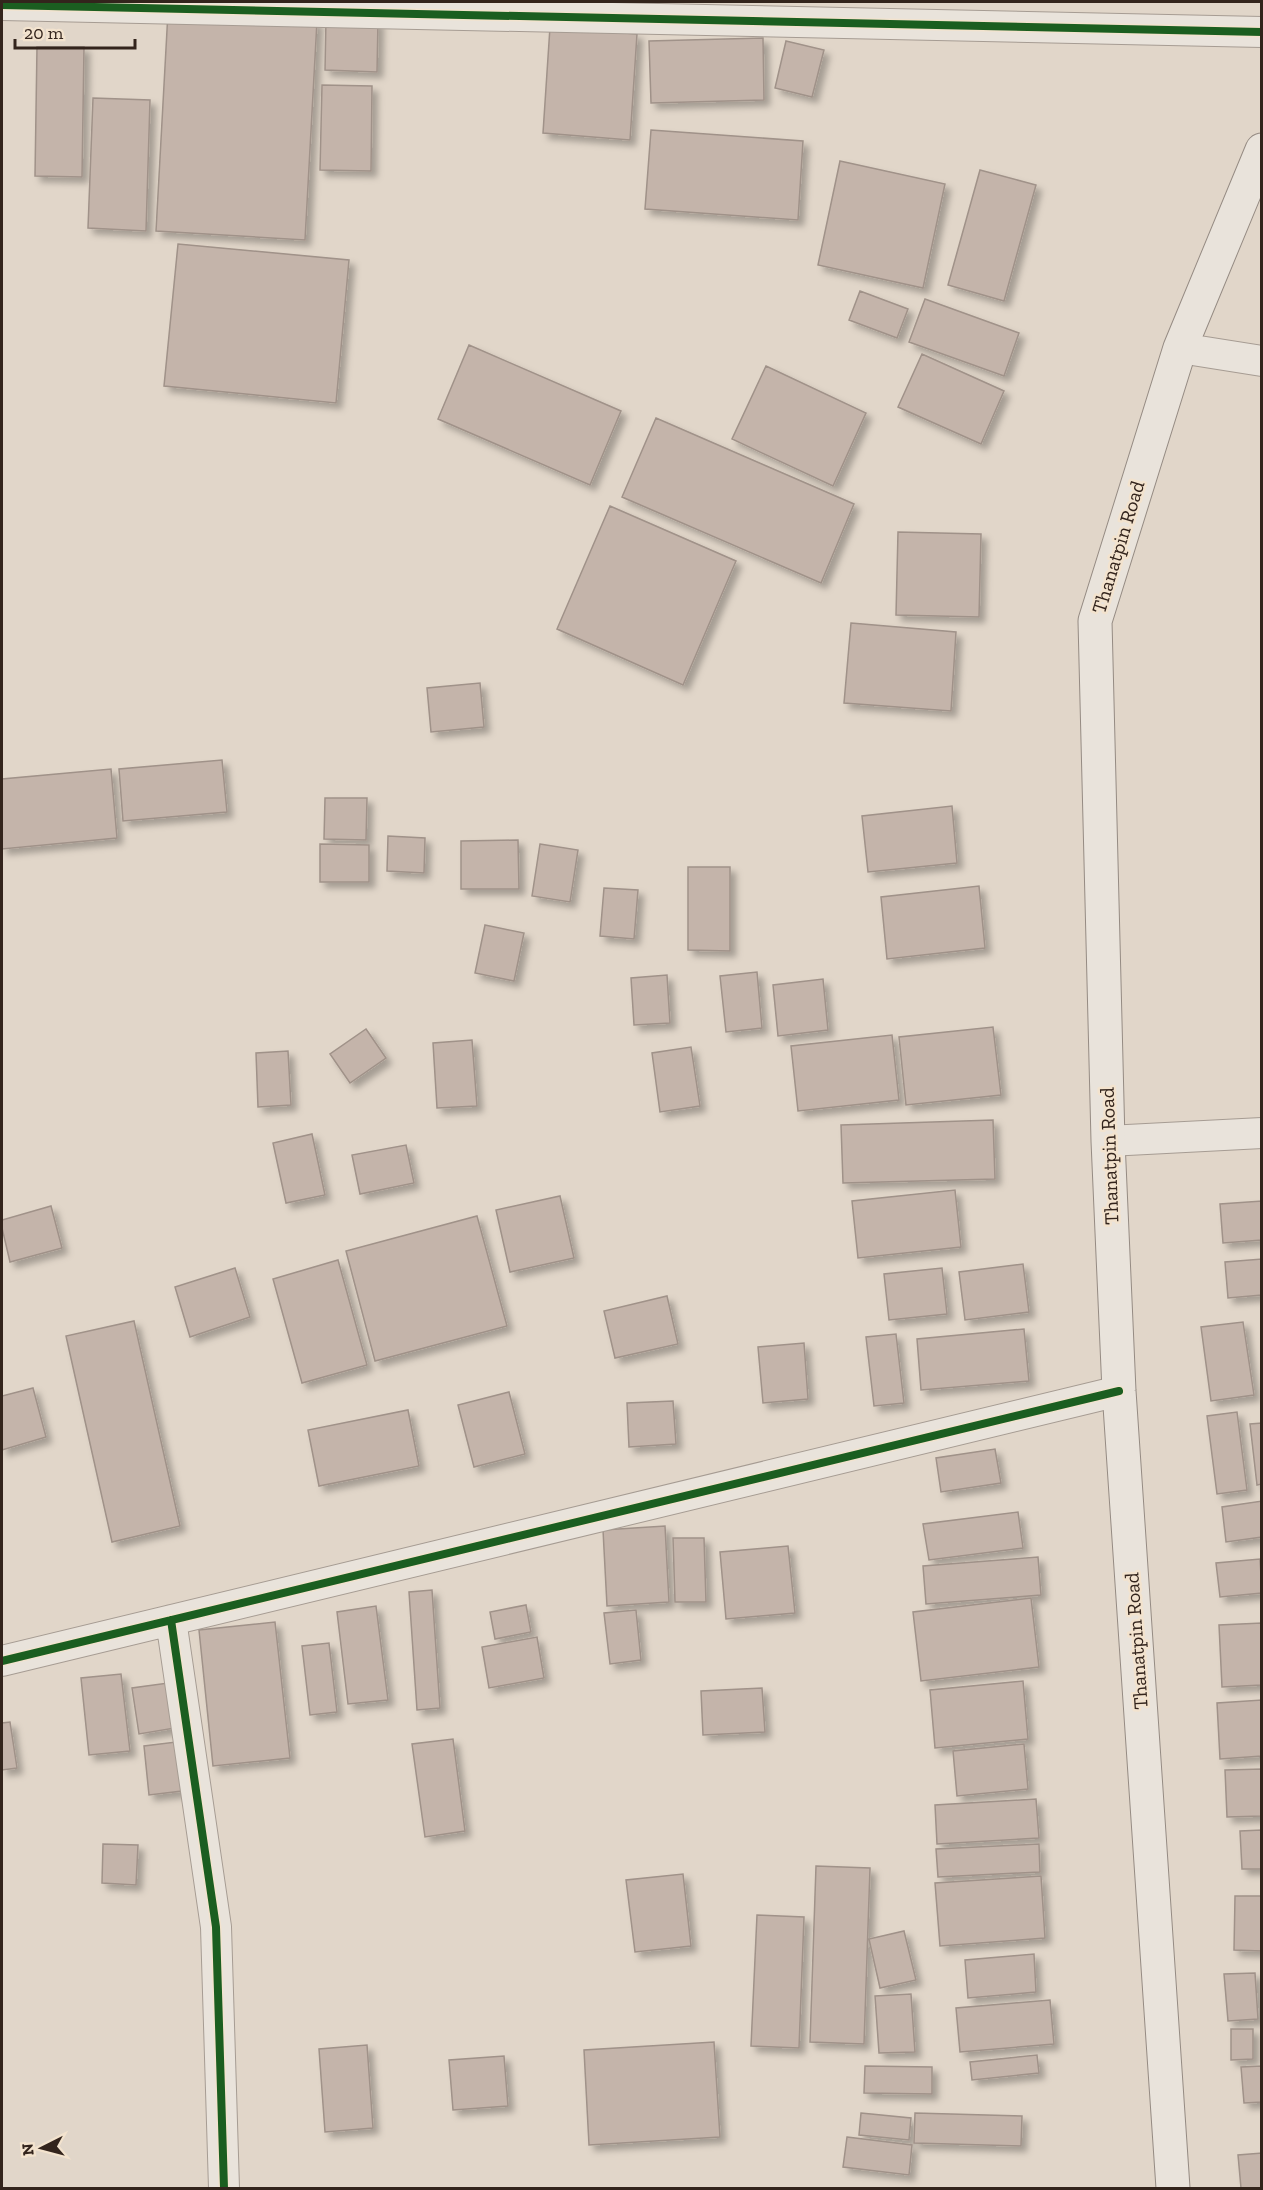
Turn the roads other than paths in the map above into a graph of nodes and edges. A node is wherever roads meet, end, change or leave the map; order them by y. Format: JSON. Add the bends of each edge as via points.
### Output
{"nodes":[{"id":1,"x":2,"y":4,"type":"edge"},
{"id":2,"x":1262,"y":32,"type":"edge"},
{"id":3,"x":1262,"y":150,"type":"edge"},
{"id":4,"x":1180,"y":348,"type":"junction"},
{"id":5,"x":1262,"y":361,"type":"edge"},
{"id":6,"x":1262,"y":1132,"type":"edge"},
{"id":7,"x":1108,"y":1141,"type":"junction"},
{"id":8,"x":1119,"y":1391,"type":"junction"},
{"id":9,"x":171,"y":1620,"type":"junction"},
{"id":10,"x":2,"y":1661,"type":"edge"},
{"id":11,"x":224,"y":2188,"type":"edge"},
{"id":12,"x":1173,"y":2188,"type":"edge"}],
"edges":[{"from":1,"to":2,"type":"street"},
{"from":3,"to":4,"type":"main road","name":"Thanatpin Road"},
{"from":4,"to":5,"type":"street"},
{"from":4,"to":7,"type":"main road","name":"Thanatpin Road","via":[[1095,621]]},
{"from":6,"to":7,"type":"street"},
{"from":7,"to":8,"type":"main road","name":"Thanatpin Road"},
{"from":8,"to":9,"type":"street"},
{"from":8,"to":12,"type":"main road","name":"Thanatpin Road"},
{"from":9,"to":10,"type":"street"},
{"from":9,"to":11,"type":"street","via":[[216,1927]]}]}
